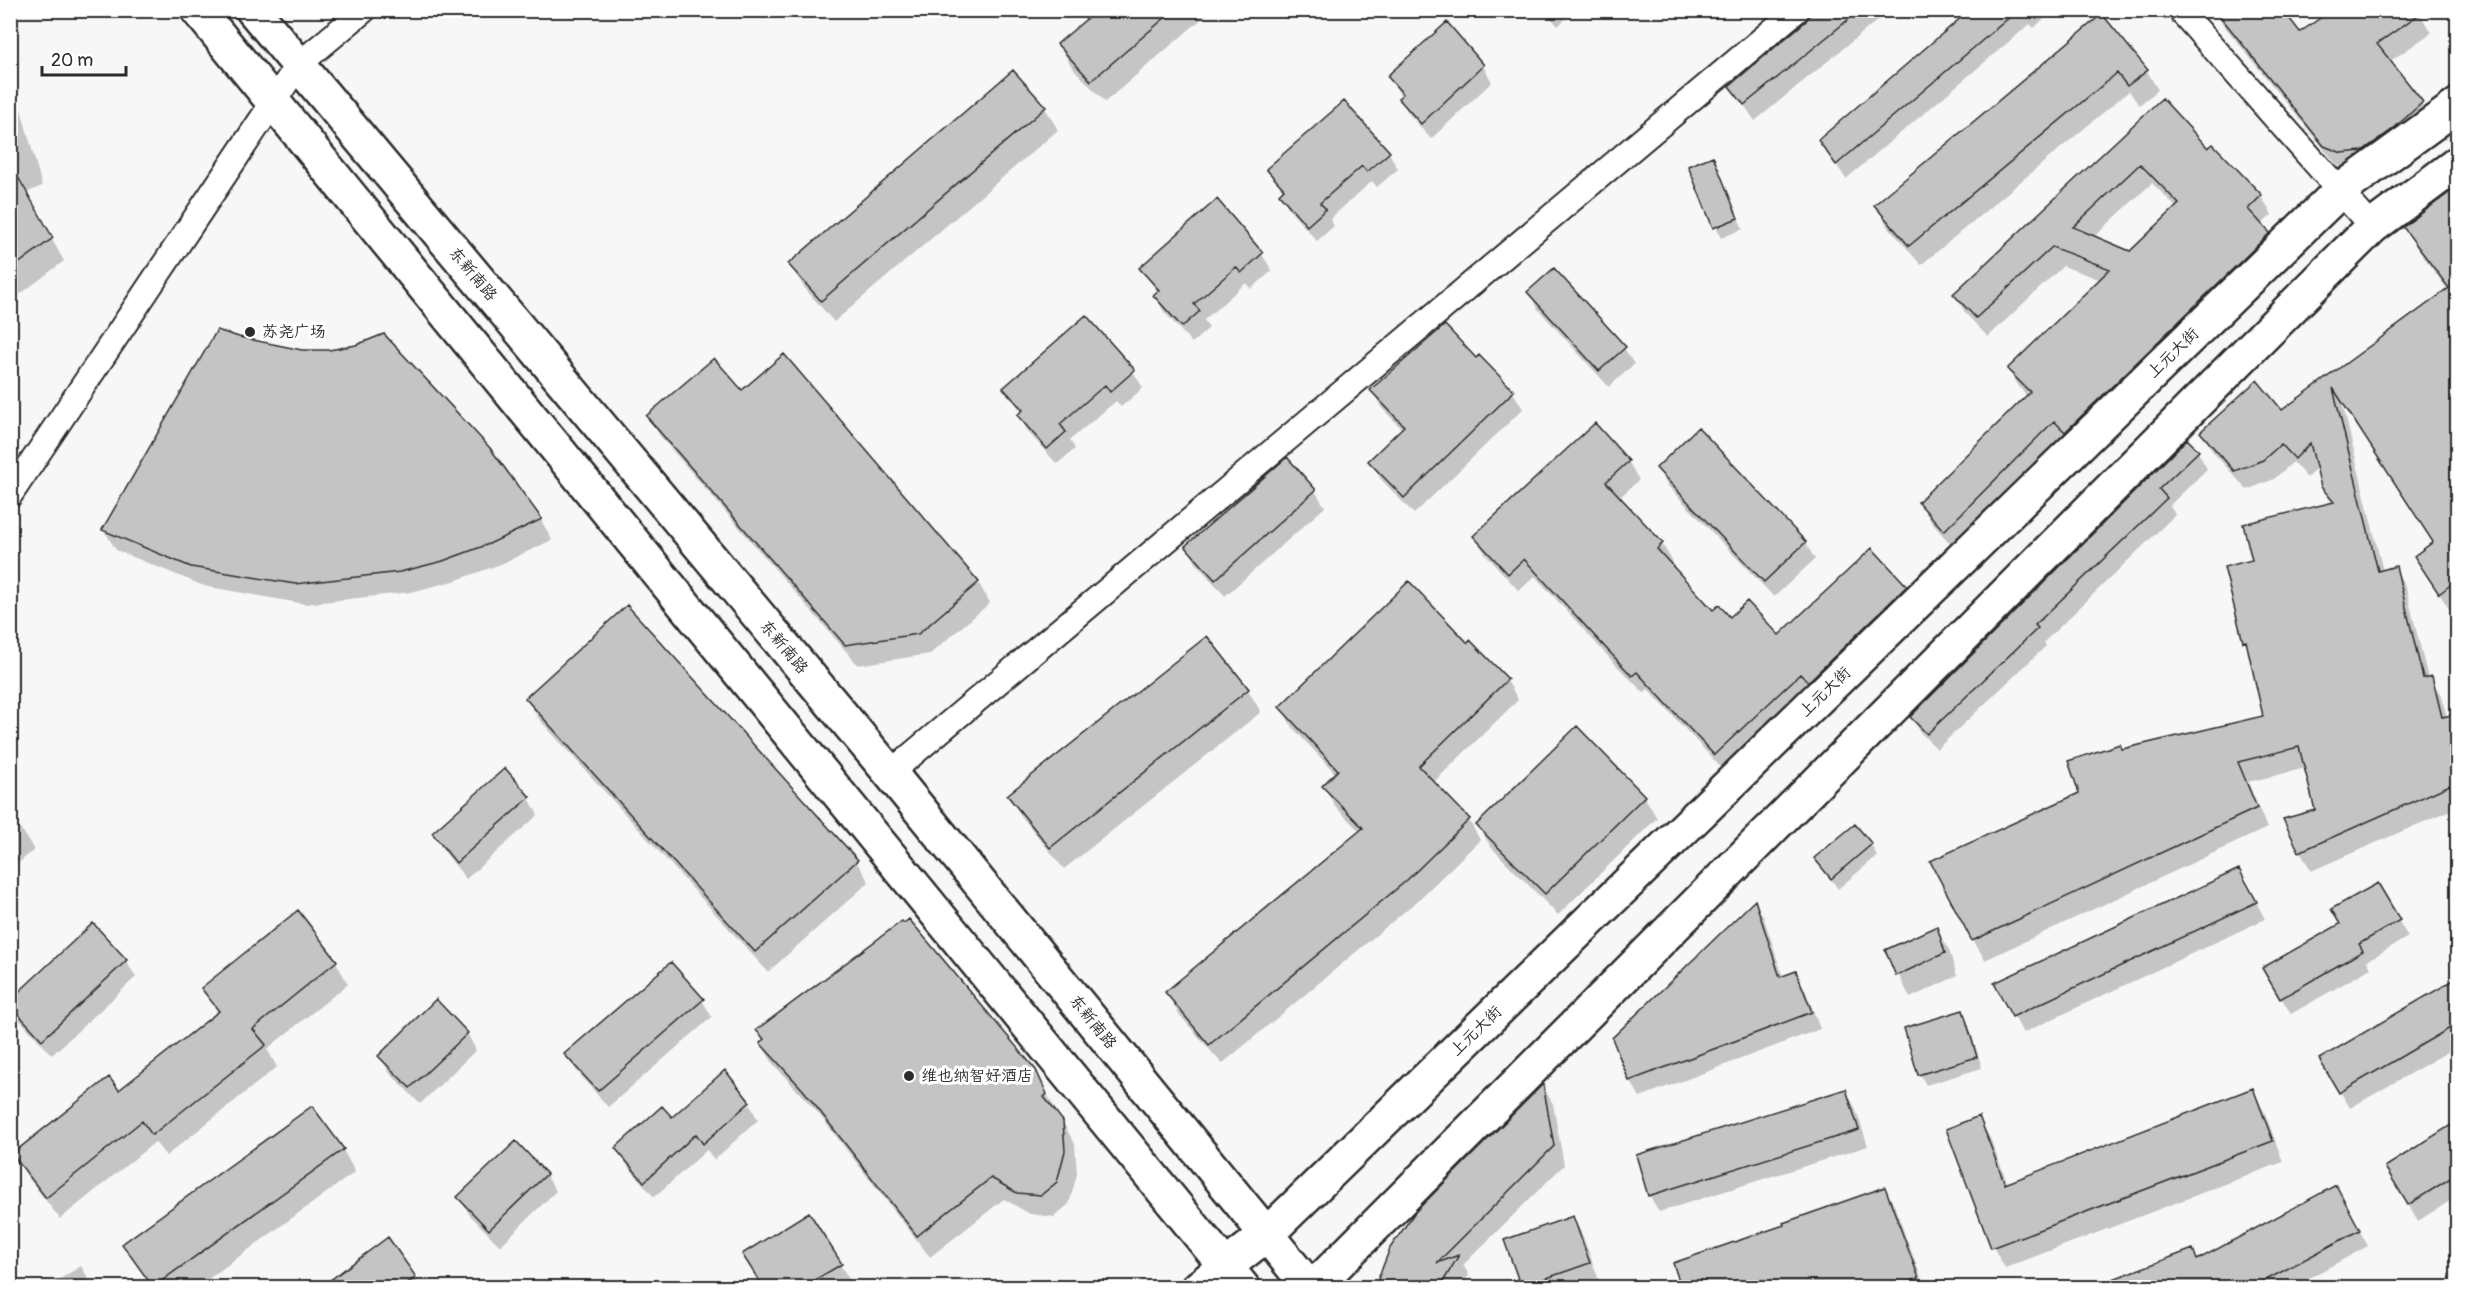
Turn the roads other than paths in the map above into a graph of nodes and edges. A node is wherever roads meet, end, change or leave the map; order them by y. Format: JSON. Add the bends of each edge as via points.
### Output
{"nodes":[{"id":1,"x":198,"y":10,"type":"edge"},
{"id":2,"x":253,"y":10,"type":"edge"},
{"id":3,"x":364,"y":10,"type":"edge"},
{"id":4,"x":1797,"y":10,"type":"edge"},
{"id":5,"x":2180,"y":10,"type":"edge"},
{"id":6,"x":298,"y":65,"type":"junction"},
{"id":7,"x":273,"y":102,"type":"junction"},
{"id":8,"x":2457,"y":105,"type":"edge"},
{"id":9,"x":2457,"y":164,"type":"edge"},
{"id":10,"x":2341,"y":190,"type":"junction"},
{"id":11,"x":2372,"y":227,"type":"junction"},
{"id":12,"x":10,"y":495,"type":"edge"},
{"id":13,"x":890,"y":773,"type":"junction"},
{"id":14,"x":1266,"y":1235,"type":"junction"},
{"id":15,"x":1235,"y":1277,"type":"edge"},
{"id":16,"x":1198,"y":1287,"type":"edge"},
{"id":17,"x":1311,"y":1287,"type":"edge"}],
"edges":[{"from":1,"to":7,"type":"main road"},
{"from":2,"to":6,"type":"main road","name":"东新南路"},
{"from":3,"to":6,"type":"street"},
{"from":4,"to":13,"type":"street"},
{"from":5,"to":10,"type":"street"},
{"from":6,"to":7,"type":"street"},
{"from":6,"to":13,"type":"main road","name":"东新南路"},
{"from":7,"to":12,"type":"street"},
{"from":7,"to":15,"type":"main road"},
{"from":8,"to":10,"type":"main road","name":"上元大街"},
{"from":9,"to":11,"type":"main road"},
{"from":10,"to":11,"type":"street"},
{"from":10,"to":14,"type":"main road","name":"上元大街"},
{"from":11,"to":17,"type":"main road"},
{"from":13,"to":14,"type":"main road","name":"东新南路"},
{"from":14,"to":15,"type":"main road","name":"上元大街"},
{"from":14,"to":17,"type":"main road","name":"东新南路"},
{"from":15,"to":16,"type":"main road","name":"上元大街"}]}
